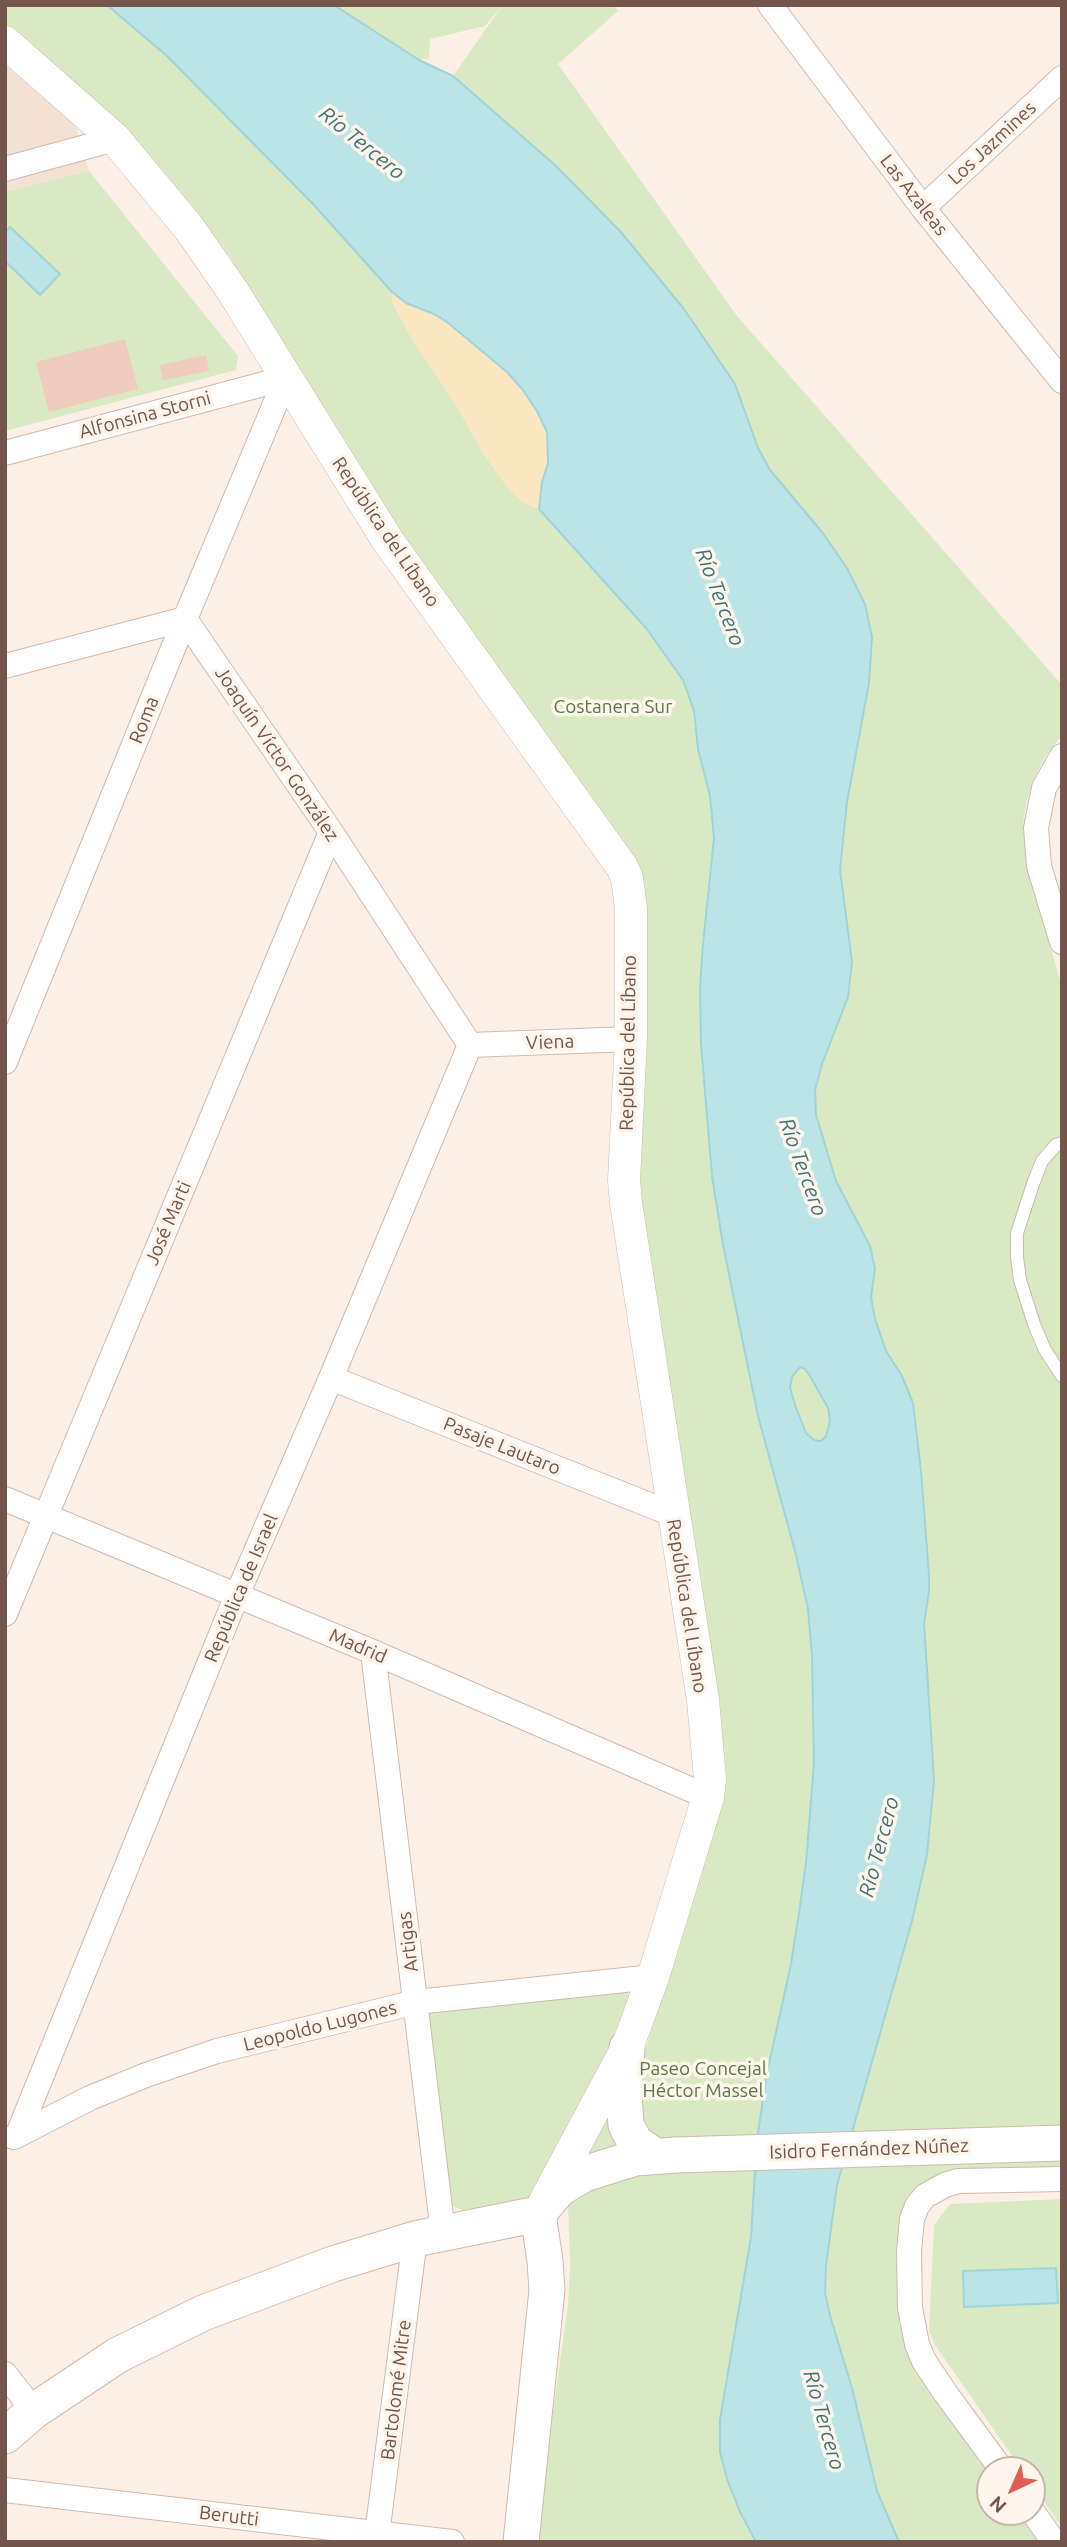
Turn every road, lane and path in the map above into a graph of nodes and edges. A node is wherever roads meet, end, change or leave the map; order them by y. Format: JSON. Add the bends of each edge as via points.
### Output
{"nodes":[{"id":1,"x":770,"y":5,"type":"edge"},
{"id":2,"x":5,"y":42,"type":"edge"},
{"id":3,"x":1062,"y":78,"type":"edge"},
{"id":4,"x":115,"y":139,"type":"junction"},
{"id":5,"x":5,"y":169,"type":"edge"},
{"id":6,"x":923,"y":208,"type":"junction"},
{"id":7,"x":286,"y":379,"type":"junction"},
{"id":8,"x":1062,"y":381,"type":"edge"},
{"id":9,"x":5,"y":453,"type":"edge"},
{"id":10,"x":185,"y":619,"type":"junction"},
{"id":11,"x":5,"y":666,"type":"edge"},
{"id":12,"x":1062,"y":755,"type":"edge"},
{"id":13,"x":331,"y":832,"type":"junction"},
{"id":14,"x":1062,"y":942,"type":"edge"},
{"id":15,"x":631,"y":1040,"type":"junction"},
{"id":16,"x":470,"y":1045,"type":"junction"},
{"id":17,"x":5,"y":1062,"type":"edge"},
{"id":18,"x":1062,"y":1143,"type":"edge"},
{"id":19,"x":1062,"y":1376,"type":"edge"},
{"id":20,"x":331,"y":1378,"type":"junction"},
{"id":21,"x":5,"y":1499,"type":"edge"},
{"id":22,"x":672,"y":1514,"type":"junction"},
{"id":23,"x":47,"y":1516,"type":"junction"},
{"id":24,"x":237,"y":1595,"type":"junction"},
{"id":25,"x":5,"y":1614,"type":"edge"},
{"id":26,"x":373,"y":1652,"type":"junction"},
{"id":27,"x":708,"y":1797,"type":"junction"},
{"id":28,"x":653,"y":1977,"type":"junction"},
{"id":29,"x":415,"y":2002,"type":"junction"},
{"id":30,"x":627,"y":2048,"type":"junction"},
{"id":31,"x":1062,"y":2128,"type":"edge"},
{"id":32,"x":12,"y":2138,"type":"edge"},
{"id":33,"x":665,"y":2155,"type":"junction"},
{"id":34,"x":1059,"y":2164,"type":"edge"},
{"id":35,"x":538,"y":2214,"type":"junction"},
{"id":36,"x":429,"y":2236,"type":"junction"},
{"id":37,"x":5,"y":2374,"type":"edge"},
{"id":38,"x":34,"y":2411,"type":"junction"},
{"id":39,"x":5,"y":2436,"type":"edge"},
{"id":40,"x":992,"y":2456,"type":"edge"},
{"id":41,"x":5,"y":2490,"type":"edge"},
{"id":42,"x":1043,"y":2526,"type":"edge"},
{"id":43,"x":377,"y":2537,"type":"edge"},
{"id":44,"x":452,"y":2542,"type":"edge"},
{"id":45,"x":522,"y":2542,"type":"edge"},
{"id":46,"x":1054,"y":2542,"type":"edge"}],
"edges":[{"from":1,"to":6,"type":"street","name":"Las Azaleas"},
{"from":2,"to":4,"type":"street","name":"República del Líbano"},
{"from":3,"to":6,"type":"street","name":"Los Jazmines"},
{"from":4,"to":5,"type":"street"},
{"from":4,"to":7,"type":"street","name":"República del Líbano","via":[[189,228]]},
{"from":6,"to":8,"type":"street","name":"Las Azaleas"},
{"from":7,"to":9,"type":"street","name":"Alfonsina Storni"},
{"from":7,"to":10,"type":"street","name":"Roma"},
{"from":7,"to":15,"type":"street","name":"República del Líbano","via":[[388,541],[622,867],[630,893]]},
{"from":10,"to":11,"type":"street"},
{"from":10,"to":13,"type":"street","name":"Joaquín Víctor González"},
{"from":10,"to":17,"type":"street","name":"Roma"},
{"from":12,"to":14,"type":"street","via":[[1044,788],[1036,828],[1040,866]]},
{"from":13,"to":16,"type":"street","name":"Joaquín Víctor González"},
{"from":13,"to":23,"type":"street","name":"José Marti"},
{"from":15,"to":16,"type":"street","name":"Viena"},
{"from":15,"to":22,"type":"street","name":"República del Líbano","via":[[624,1180]]},
{"from":16,"to":20,"type":"street","name":"República de Israel"},
{"from":18,"to":19,"type":"lane","via":[[1042,1161],[1017,1233],[1017,1257],[1031,1317]]},
{"from":20,"to":22,"type":"street","name":"Pasaje Lautaro"},
{"from":20,"to":24,"type":"street","name":"República de Israel"},
{"from":21,"to":23,"type":"street","name":"Madrid"},
{"from":22,"to":27,"type":"street","name":"República del Líbano","via":[[703,1700]]},
{"from":23,"to":24,"type":"street","name":"Madrid"},
{"from":23,"to":25,"type":"street","name":"José Marti"},
{"from":24,"to":26,"type":"street","name":"Madrid"},
{"from":24,"to":32,"type":"street","name":"República de Israel"},
{"from":26,"to":27,"type":"street","name":"Madrid"},
{"from":26,"to":29,"type":"street","name":"Artigas"},
{"from":27,"to":28,"type":"street","name":"República del Líbano"},
{"from":28,"to":29,"type":"street","name":"Leopoldo Lugones"},
{"from":28,"to":30,"type":"street","name":"República del Líbano"},
{"from":29,"to":32,"type":"street","name":"Leopoldo Lugones","via":[[193,2059],[90,2098]]},
{"from":29,"to":36,"type":"street","name":"Artigas"},
{"from":30,"to":33,"type":"main road","via":[[626,2125],[635,2142]]},
{"from":30,"to":35,"type":"street","name":"República del Líbano"},
{"from":31,"to":34,"type":"lane"},
{"from":33,"to":34,"type":"main road","name":"Isidro Fernández Núñez","bridge":true},
{"from":33,"to":35,"type":"main road","name":"Isidro Fernández Núñez","via":[[584,2174],[559,2189]]},
{"from":34,"to":40,"type":"street","via":[[945,2185],[925,2196],[912,2219],[910,2308],[916,2344]]},
{"from":35,"to":36,"type":"main road"},
{"from":35,"to":45,"type":"main road","via":[[547,2290]]},
{"from":36,"to":38,"type":"main road","via":[[333,2264],[203,2314],[118,2355]]},
{"from":36,"to":43,"type":"street","name":"Bartolomé Mitre"},
{"from":37,"to":38,"type":"street"},
{"from":38,"to":39,"type":"main road"},
{"from":41,"to":43,"type":"street","name":"Berutti"},
{"from":42,"to":46,"type":"street"},
{"from":43,"to":44,"type":"street","name":"Berutti"}]}
